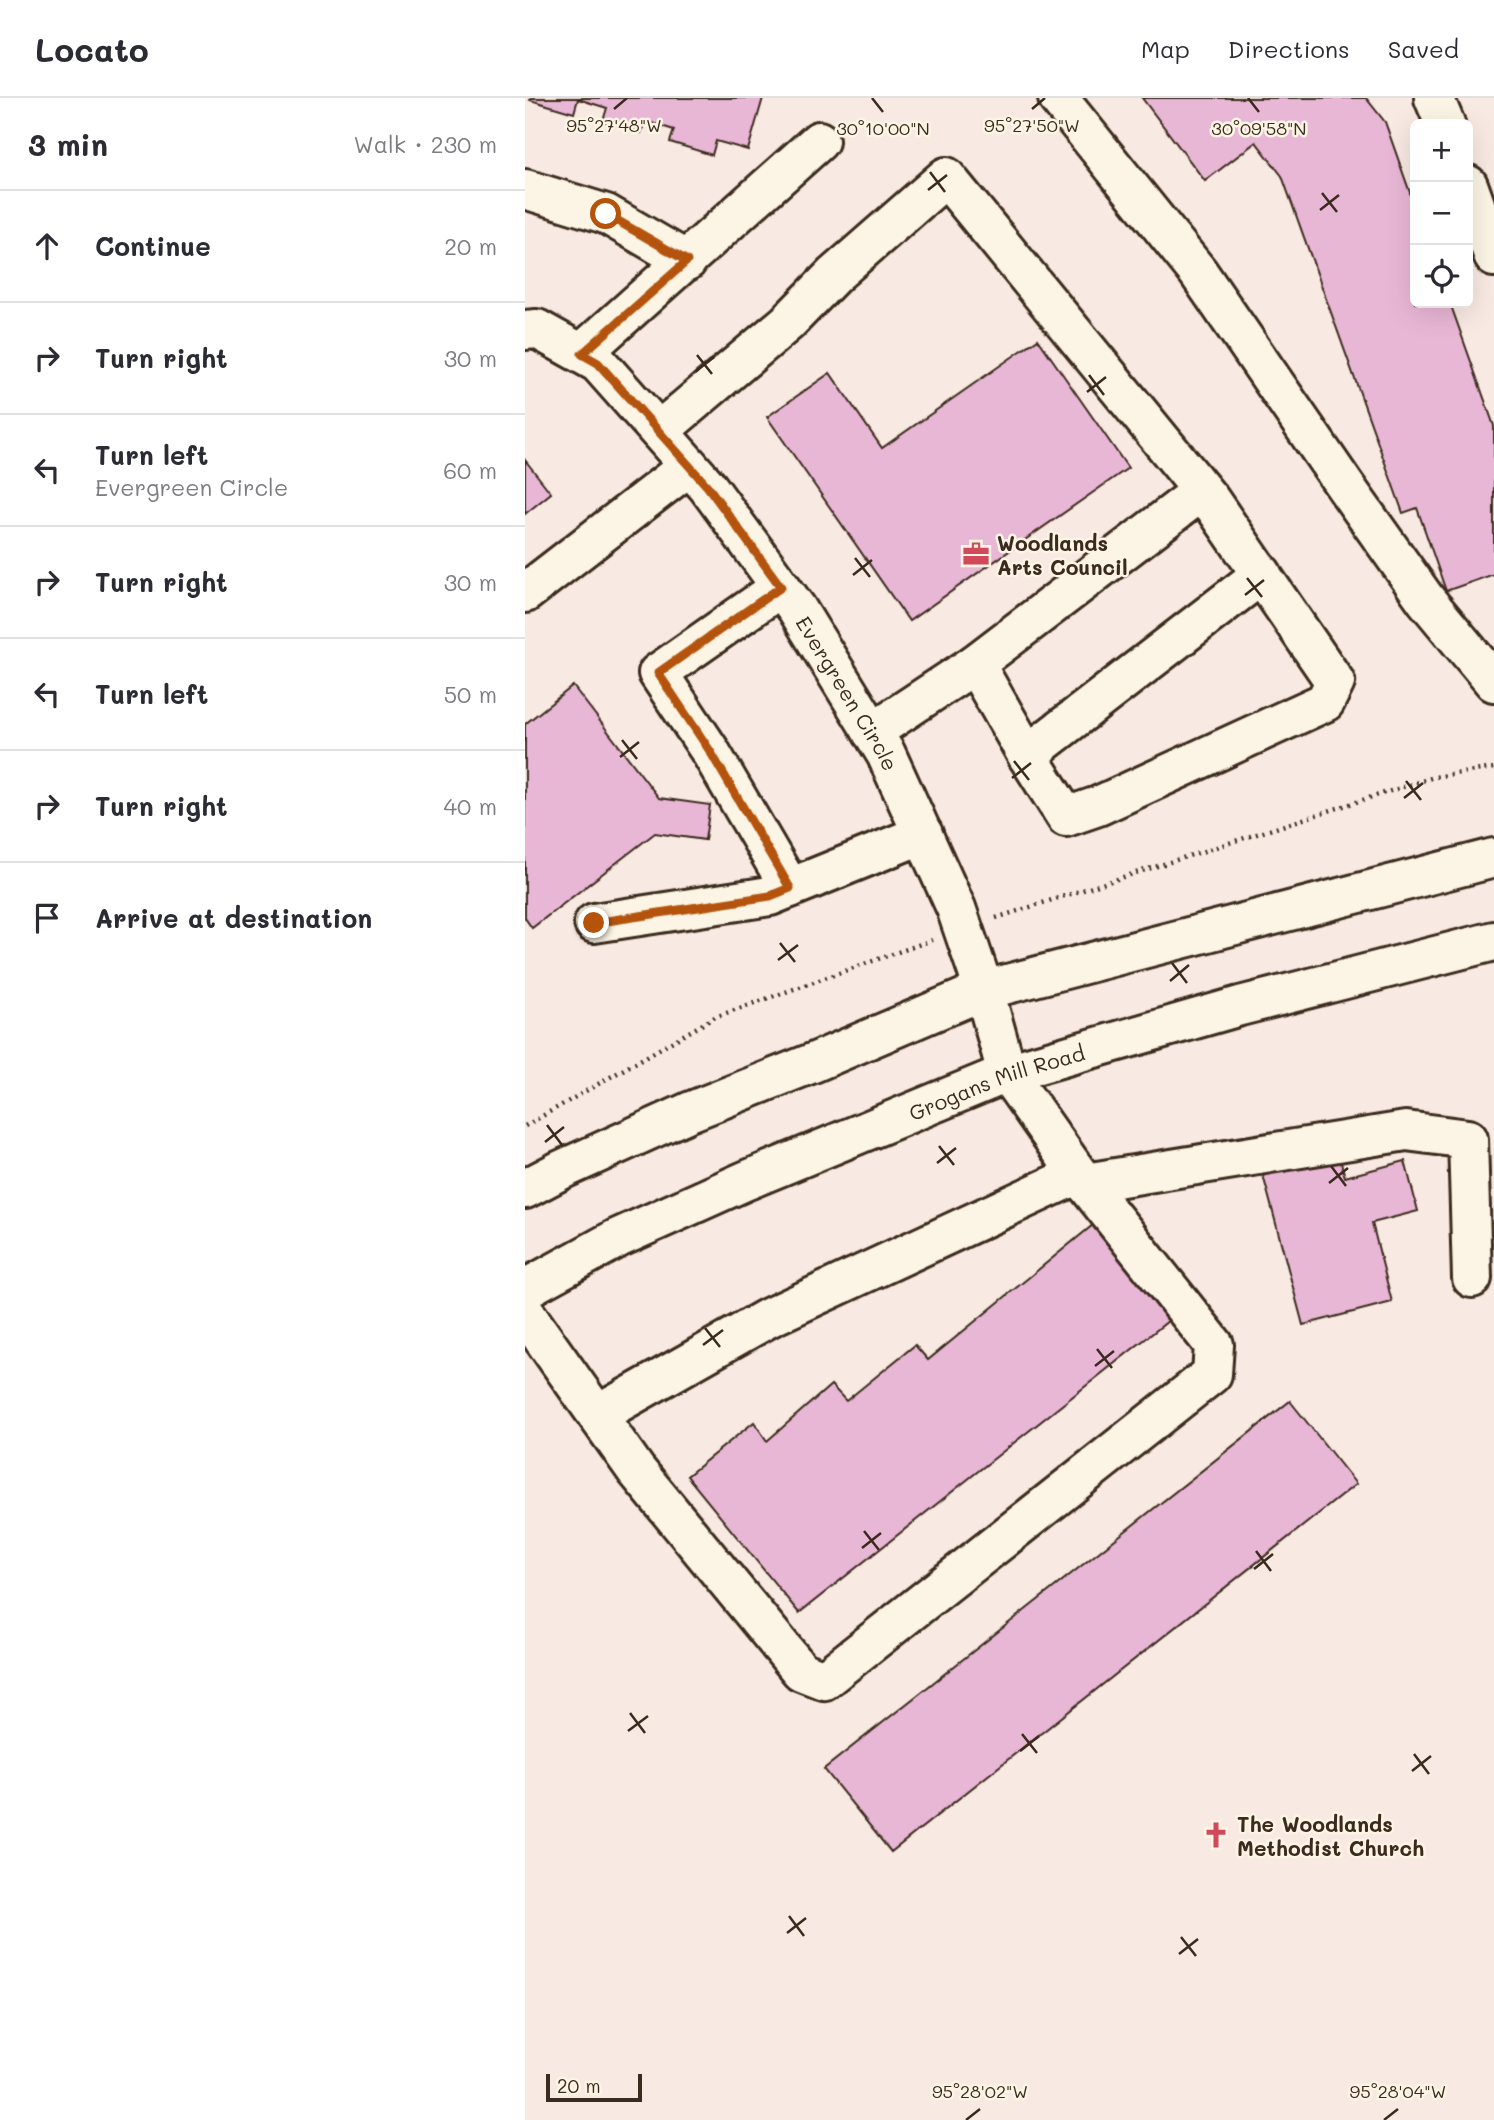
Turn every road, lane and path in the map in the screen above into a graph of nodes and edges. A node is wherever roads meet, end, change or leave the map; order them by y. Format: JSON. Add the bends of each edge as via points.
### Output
{"nodes":[{"id":1,"x":1058,"y":98,"type":"edge"},
{"id":2,"x":1434,"y":98,"type":"edge"},
{"id":3,"x":1442,"y":119,"type":"edge"},
{"id":4,"x":819,"y":141,"type":"dead end"},
{"id":5,"x":525,"y":189,"type":"edge"},
{"id":6,"x":1473,"y":199,"type":"edge"},
{"id":7,"x":1494,"y":257,"type":"edge"},
{"id":8,"x":687,"y":261,"type":"junction"},
{"id":9,"x":525,"y":330,"type":"edge"},
{"id":10,"x":582,"y":354,"type":"junction"},
{"id":11,"x":659,"y":431,"type":"junction"},
{"id":12,"x":689,"y":466,"type":"junction"},
{"id":13,"x":1202,"y":491,"type":"junction"},
{"id":14,"x":1262,"y":574,"type":"junction"},
{"id":15,"x":781,"y":587,"type":"junction"},
{"id":16,"x":525,"y":593,"type":"edge"},
{"id":17,"x":975,"y":664,"type":"junction"},
{"id":18,"x":1494,"y":682,"type":"edge"},
{"id":19,"x":872,"y":732,"type":"junction"},
{"id":20,"x":1027,"y":755,"type":"junction"},
{"id":21,"x":923,"y":834,"type":"junction"},
{"id":22,"x":1494,"y":858,"type":"edge"},
{"id":23,"x":790,"y":888,"type":"junction"},
{"id":24,"x":594,"y":923,"type":"dead end"},
{"id":25,"x":1494,"y":941,"type":"edge"},
{"id":26,"x":984,"y":990,"type":"junction"},
{"id":27,"x":1007,"y":1073,"type":"junction"},
{"id":28,"x":1082,"y":1178,"type":"junction"},
{"id":29,"x":525,"y":1189,"type":"edge"},
{"id":30,"x":1472,"y":1278,"type":"dead end"},
{"id":31,"x":525,"y":1289,"type":"edge"},
{"id":32,"x":525,"y":1314,"type":"edge"},
{"id":33,"x":597,"y":1415,"type":"junction"}],
"edges":[{"from":1,"to":18,"type":"main road","via":[[1198,271],[1426,600]]},
{"from":2,"to":3,"type":"main road"},
{"from":4,"to":8,"type":"main road"},
{"from":5,"to":8,"type":"main road","via":[[606,214]]},
{"from":6,"to":7,"type":"main road"},
{"from":8,"to":10,"type":"main road"},
{"from":9,"to":10,"type":"main road","name":"Evergreen Circle","via":[[537,329]]},
{"from":10,"to":11,"type":"main road","name":"Evergreen Circle","via":[[598,363]]},
{"from":11,"to":12,"type":"main road","name":"Evergreen Circle"},
{"from":11,"to":13,"type":"main road","via":[[787,323],[834,275],[946,177]]},
{"from":12,"to":15,"type":"main road","name":"Evergreen Circle"},
{"from":12,"to":16,"type":"main road"},
{"from":13,"to":14,"type":"main road"},
{"from":13,"to":17,"type":"main road"},
{"from":14,"to":20,"type":"main road"},
{"from":14,"to":20,"type":"main road","via":[[1335,682],[1325,702],[1066,817]]},
{"from":15,"to":19,"type":"main road","name":"Evergreen Circle"},
{"from":15,"to":23,"type":"main road","via":[[658,673],[710,751]]},
{"from":17,"to":19,"type":"main road"},
{"from":17,"to":20,"type":"main road"},
{"from":19,"to":21,"type":"main road","name":"Evergreen Circle"},
{"from":21,"to":23,"type":"main road"},
{"from":21,"to":26,"type":"main road","name":"Evergreen Circle","via":[[956,908]]},
{"from":22,"to":26,"type":"main road"},
{"from":23,"to":24,"type":"main road","via":[[770,896]]},
{"from":25,"to":27,"type":"main road","name":"Grogans Mill Road","via":[[1240,1006]]},
{"from":26,"to":27,"type":"main road","name":"Evergreen Circle"},
{"from":26,"to":29,"type":"main road","via":[[689,1112]]},
{"from":27,"to":28,"type":"main road","name":"Evergreen Circle"},
{"from":27,"to":31,"type":"main road","name":"Grogans Mill Road","via":[[720,1192],[618,1238]]},
{"from":28,"to":30,"type":"main road","via":[[1406,1131],[1468,1139]]},
{"from":28,"to":33,"type":"main road","via":[[768,1318]]},
{"from":28,"to":33,"type":"main road","name":"Evergreen Circle","via":[[1214,1345],[1212,1374],[824,1679],[801,1671],[636,1470]]},
{"from":32,"to":33,"type":"main road"}]}
